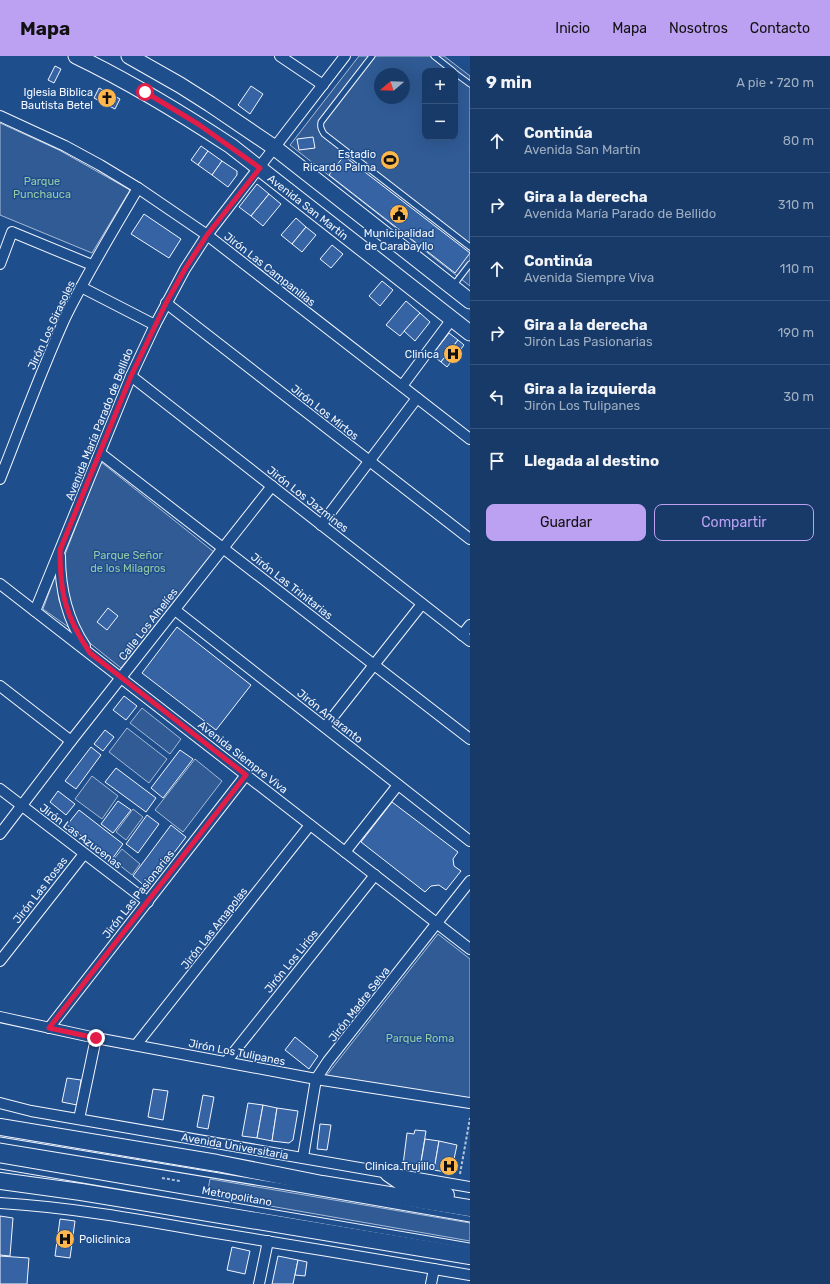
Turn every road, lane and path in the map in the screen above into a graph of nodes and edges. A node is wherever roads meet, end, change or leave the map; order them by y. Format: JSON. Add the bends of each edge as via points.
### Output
{"nodes":[{"id":1,"x":76,"y":56,"type":"edge"},
{"id":2,"x":129,"y":56,"type":"edge"},
{"id":3,"x":280,"y":56,"type":"edge"},
{"id":4,"x":345,"y":56,"type":"edge"},
{"id":5,"x":372,"y":56,"type":"edge"},
{"id":6,"x":434,"y":56,"type":"edge"},
{"id":7,"x":449,"y":68,"type":"edge"},
{"id":8,"x":458,"y":75,"type":"edge"},
{"id":9,"x":323,"y":84,"type":"junction"},
{"id":10,"x":470,"y":84,"type":"edge"},
{"id":11,"x":0,"y":116,"type":"edge"},
{"id":12,"x":275,"y":148,"type":"junction"},
{"id":13,"x":260,"y":168,"type":"junction"},
{"id":14,"x":138,"y":188,"type":"junction"},
{"id":15,"x":207,"y":235,"type":"junction"},
{"id":16,"x":470,"y":247,"type":"edge"},
{"id":17,"x":0,"y":264,"type":"edge"},
{"id":18,"x":470,"y":264,"type":"edge"},
{"id":19,"x":92,"y":265,"type":"junction"},
{"id":20,"x":452,"y":287,"type":"junction"},
{"id":21,"x":81,"y":288,"type":"junction"},
{"id":22,"x":470,"y":301,"type":"edge"},
{"id":23,"x":166,"y":303,"type":"junction"},
{"id":24,"x":452,"y":319,"type":"junction"},
{"id":25,"x":155,"y":325,"type":"junction"},
{"id":26,"x":470,"y":333,"type":"edge"},
{"id":27,"x":131,"y":376,"type":"junction"},
{"id":28,"x":402,"y":386,"type":"junction"},
{"id":29,"x":417,"y":398,"type":"junction"},
{"id":30,"x":470,"y":438,"type":"edge"},
{"id":31,"x":100,"y":453,"type":"junction"},
{"id":32,"x":369,"y":461,"type":"junction"},
{"id":33,"x":0,"y":479,"type":"edge"},
{"id":34,"x":272,"y":486,"type":"junction"},
{"id":35,"x":321,"y":524,"type":"junction"},
{"id":36,"x":470,"y":539,"type":"edge"},
{"id":37,"x":223,"y":548,"type":"junction"},
{"id":38,"x":60,"y":550,"type":"junction"},
{"id":39,"x":0,"y":584,"type":"edge"},
{"id":40,"x":422,"y":604,"type":"junction"},
{"id":41,"x":175,"y":610,"type":"junction"},
{"id":42,"x":35,"y":612,"type":"junction"},
{"id":43,"x":470,"y":625,"type":"edge"},
{"id":44,"x":466,"y":638,"type":"edge"},
{"id":45,"x":90,"y":653,"type":"junction"},
{"id":46,"x":374,"y":665,"type":"junction"},
{"id":47,"x":122,"y":678,"type":"junction"},
{"id":48,"x":0,"y":686,"type":"edge"},
{"id":49,"x":325,"y":727,"type":"junction"},
{"id":50,"x":470,"y":739,"type":"edge"},
{"id":51,"x":72,"y":741,"type":"junction"},
{"id":52,"x":246,"y":775,"type":"junction"},
{"id":53,"x":398,"y":785,"type":"junction"},
{"id":54,"x":0,"y":789,"type":"edge"},
{"id":55,"x":22,"y":806,"type":"junction"},
{"id":56,"x":310,"y":825,"type":"junction"},
{"id":57,"x":0,"y":834,"type":"edge"},
{"id":58,"x":470,"y":841,"type":"edge"},
{"id":59,"x":346,"y":852,"type":"junction"},
{"id":60,"x":84,"y":854,"type":"junction"},
{"id":61,"x":375,"y":875,"type":"junction"},
{"id":62,"x":470,"y":881,"type":"edge"},
{"id":63,"x":148,"y":902,"type":"junction"},
{"id":64,"x":437,"y":923,"type":"junction"},
{"id":65,"x":470,"y":949,"type":"edge"},
{"id":66,"x":0,"y":961,"type":"edge"},
{"id":67,"x":0,"y":1017,"type":"edge"},
{"id":68,"x":49,"y":1028,"type":"junction"},
{"id":69,"x":96,"y":1038,"type":"junction"},
{"id":70,"x":136,"y":1045,"type":"junction"},
{"id":71,"x":226,"y":1062,"type":"junction"},
{"id":72,"x":316,"y":1079,"type":"junction"},
{"id":73,"x":0,"y":1103,"type":"edge"},
{"id":74,"x":470,"y":1103,"type":"edge"},
{"id":75,"x":470,"y":1118,"type":"edge"},
{"id":76,"x":79,"y":1119,"type":"junction"},
{"id":77,"x":0,"y":1127,"type":"edge"},
{"id":78,"x":0,"y":1140,"type":"edge"},
{"id":79,"x":303,"y":1157,"type":"junction"},
{"id":80,"x":0,"y":1166,"type":"edge"},
{"id":81,"x":388,"y":1173,"type":"junction"},
{"id":82,"x":162,"y":1178,"type":"dead end"},
{"id":83,"x":0,"y":1181,"type":"edge"},
{"id":84,"x":180,"y":1181,"type":"dead end"},
{"id":85,"x":466,"y":1185,"type":"edge"},
{"id":86,"x":0,"y":1203,"type":"edge"},
{"id":87,"x":470,"y":1204,"type":"edge"},
{"id":88,"x":470,"y":1208,"type":"edge"},
{"id":89,"x":470,"y":1218,"type":"edge"},
{"id":90,"x":268,"y":1241,"type":"junction"},
{"id":91,"x":470,"y":1246,"type":"edge"},
{"id":92,"x":470,"y":1256,"type":"edge"},
{"id":93,"x":434,"y":1269,"type":"junction"},
{"id":94,"x":470,"y":1275,"type":"edge"},
{"id":95,"x":259,"y":1284,"type":"edge"},
{"id":96,"x":431,"y":1284,"type":"edge"}],
"edges":[{"from":1,"to":13,"type":"main road","name":"Avenida San Martín","via":[[170,107]]},
{"from":2,"to":12,"type":"main road","via":[[180,84]]},
{"from":3,"to":9,"type":"street"},
{"from":4,"to":9,"type":"street","name":"Avenida María Parado de Bellido"},
{"from":5,"to":16,"type":"lane","via":[[321,122],[320,128]]},
{"from":6,"to":7,"type":"lane"},
{"from":8,"to":10,"type":"lane"},
{"from":9,"to":12,"type":"street","name":"Avenida María Parado de Bellido"},
{"from":11,"to":14,"type":"street","name":"Jirón Las Campanillas","via":[[65,146]]},
{"from":12,"to":13,"type":"street","name":"Avenida María Parado de Bellido"},
{"from":12,"to":20,"type":"main road"},
{"from":13,"to":15,"type":"street","name":"Avenida María Parado de Bellido"},
{"from":13,"to":24,"type":"main road","name":"Avenida San Martín"},
{"from":14,"to":15,"type":"street","name":"Jirón Las Campanillas"},
{"from":14,"to":19,"type":"street","name":"Jirón Los Girasoles"},
{"from":15,"to":23,"type":"street","name":"Avenida María Parado de Bellido"},
{"from":15,"to":28,"type":"street","name":"Jirón Las Campanillas"},
{"from":17,"to":19,"type":"street","via":[[12,232]]},
{"from":18,"to":20,"type":"lane"},
{"from":19,"to":21,"type":"street","name":"Jirón Los Girasoles"},
{"from":20,"to":22,"type":"main road"},
{"from":21,"to":25,"type":"street"},
{"from":21,"to":33,"type":"street","name":"Jirón Los Girasoles","via":[[52,347]]},
{"from":23,"to":25,"type":"street","name":"Avenida María Parado de Bellido"},
{"from":23,"to":32,"type":"street","name":"Jirón Los Mirtos"},
{"from":24,"to":26,"type":"main road","name":"Avenida San Martín"},
{"from":24,"to":28,"type":"street"},
{"from":25,"to":27,"type":"street","name":"Avenida María Parado de Bellido"},
{"from":27,"to":31,"type":"street","name":"Avenida María Parado de Bellido"},
{"from":27,"to":34,"type":"street","name":"Jirón Los Jazmines"},
{"from":28,"to":29,"type":"street","name":"Jirón Las Campanillas"},
{"from":29,"to":30,"type":"street","name":"Jirón Las Campanillas"},
{"from":29,"to":32,"type":"street"},
{"from":31,"to":37,"type":"street","name":"Jirón Las Trinitarias"},
{"from":31,"to":38,"type":"street","name":"Avenida María Parado de Bellido"},
{"from":32,"to":35,"type":"street"},
{"from":32,"to":36,"type":"street","name":"Jirón Los Mirtos"},
{"from":34,"to":35,"type":"street","name":"Jirón Los Jazmines"},
{"from":34,"to":37,"type":"street","name":"Calle Los Alhelíes"},
{"from":35,"to":40,"type":"street","name":"Jirón Los Jazmines"},
{"from":37,"to":41,"type":"street","name":"Calle Los Alhelíes"},
{"from":37,"to":46,"type":"street","name":"Jirón Las Trinitarias"},
{"from":38,"to":42,"type":"street","name":"Avenida María Parado de Bellido"},
{"from":38,"to":45,"type":"street","name":"Avenida María Parado de Bellido","via":[[62,591],[66,607],[77,634]]},
{"from":39,"to":42,"type":"street","name":"Avenida Siempre Viva"},
{"from":40,"to":44,"type":"street","name":"Jirón Los Jazmines"},
{"from":40,"to":46,"type":"street"},
{"from":41,"to":47,"type":"street","name":"Calle Los Alhelíes"},
{"from":41,"to":49,"type":"street","name":"Jirón Amaranto"},
{"from":42,"to":45,"type":"street","name":"Avenida Siempre Viva"},
{"from":43,"to":44,"type":"street"},
{"from":45,"to":47,"type":"street","name":"Avenida Siempre Viva"},
{"from":46,"to":49,"type":"street"},
{"from":46,"to":50,"type":"street","name":"Jirón Las Trinitarias"},
{"from":47,"to":51,"type":"street","name":"Calle Los Alhelíes"},
{"from":47,"to":52,"type":"street","name":"Avenida Siempre Viva"},
{"from":48,"to":51,"type":"street"},
{"from":49,"to":53,"type":"street","name":"Jirón Amaranto"},
{"from":51,"to":55,"type":"street","name":"Calle Los Alhelíes"},
{"from":52,"to":56,"type":"street","name":"Avenida Siempre Viva"},
{"from":52,"to":63,"type":"street","name":"Jirón Las Pasionarias"},
{"from":53,"to":58,"type":"street","name":"Jirón Amaranto"},
{"from":53,"to":59,"type":"street"},
{"from":54,"to":55,"type":"street","name":"Jirón Las Azucenas"},
{"from":55,"to":57,"type":"street","name":"Calle Los Alhelíes"},
{"from":55,"to":60,"type":"street","name":"Jirón Las Azucenas"},
{"from":56,"to":59,"type":"street","name":"Avenida Siempre Viva"},
{"from":56,"to":70,"type":"street","name":"Jirón Las Amapolas"},
{"from":59,"to":61,"type":"street","name":"Avenida Siempre Viva"},
{"from":60,"to":63,"type":"street","name":"Jirón Las Azucenas"},
{"from":60,"to":66,"type":"street","name":"Jirón Las Rosas"},
{"from":61,"to":64,"type":"street","name":"Avenida Siempre Viva"},
{"from":61,"to":71,"type":"street","name":"Jirón Los Lirios"},
{"from":62,"to":64,"type":"street","name":"Jirón Madre Selva"},
{"from":63,"to":68,"type":"street","name":"Jirón Las Pasionarias"},
{"from":64,"to":65,"type":"street","name":"Avenida Siempre Viva"},
{"from":64,"to":72,"type":"street","name":"Jirón Madre Selva"},
{"from":67,"to":68,"type":"street","name":"Jirón Los Tulipanes"},
{"from":68,"to":69,"type":"street","name":"Jirón Los Tulipanes"},
{"from":69,"to":70,"type":"street","name":"Jirón Los Tulipanes"},
{"from":69,"to":76,"type":"street"},
{"from":70,"to":71,"type":"street","name":"Jirón Los Tulipanes"},
{"from":71,"to":72,"type":"street","name":"Jirón Los Tulipanes"},
{"from":72,"to":74,"type":"street","name":"Jirón Los Tulipanes"},
{"from":72,"to":79,"type":"street","name":"Jirón Madre Selva"},
{"from":73,"to":76,"type":"street","name":"Avenida Universitaria"},
{"from":75,"to":85,"type":"path"},
{"from":76,"to":79,"type":"street","name":"Avenida Universitaria"},
{"from":77,"to":88,"type":"main road","name":"Avenida Universitaria"},
{"from":78,"to":89,"type":"lane","name":"Metropolitano"},
{"from":79,"to":81,"type":"street","name":"Avenida Universitaria"},
{"from":80,"to":91,"type":"lane","name":"Metropolitano"},
{"from":81,"to":85,"type":"street","name":"Avenida Universitaria"},
{"from":81,"to":87,"type":"main road","via":[[401,1182],[461,1199]]},
{"from":82,"to":84,"type":"path"},
{"from":83,"to":92,"type":"main road","via":[[97,1194]]},
{"from":86,"to":90,"type":"street","via":[[76,1211]]},
{"from":90,"to":93,"type":"street"},
{"from":90,"to":95,"type":"street"},
{"from":93,"to":94,"type":"street"},
{"from":93,"to":96,"type":"street"}]}
